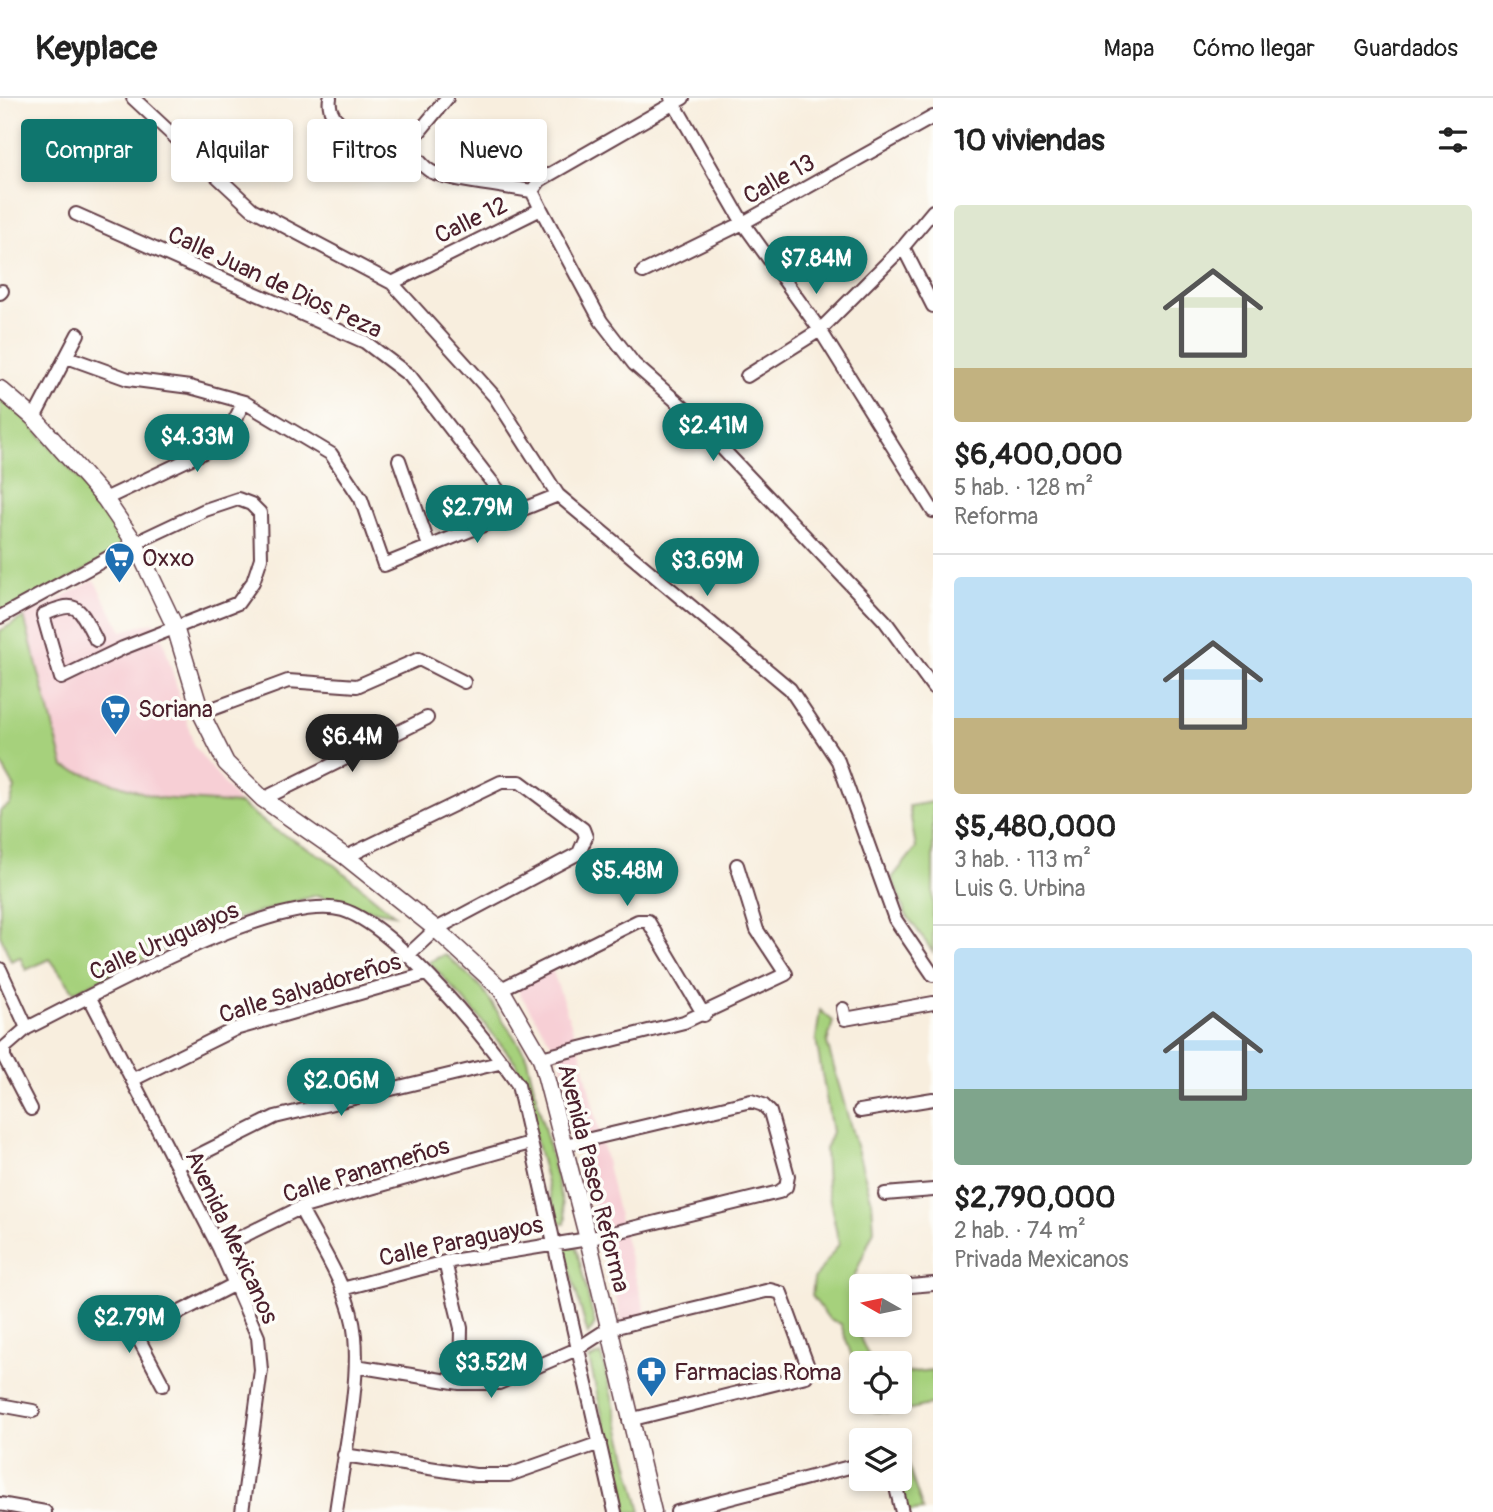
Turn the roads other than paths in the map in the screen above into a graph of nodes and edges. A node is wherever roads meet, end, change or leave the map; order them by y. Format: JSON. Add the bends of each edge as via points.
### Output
{"nodes":[{"id":1,"x":133,"y":98,"type":"edge"},
{"id":2,"x":330,"y":98,"type":"edge"},
{"id":3,"x":447,"y":98,"type":"edge"},
{"id":4,"x":676,"y":100,"type":"edge"},
{"id":5,"x":933,"y":117,"type":"edge"},
{"id":6,"x":338,"y":119,"type":"edge"},
{"id":7,"x":421,"y":130,"type":"edge"},
{"id":8,"x":421,"y":162,"type":"edge"},
{"id":9,"x":533,"y":191,"type":"junction"},
{"id":10,"x":541,"y":209,"type":"junction"},
{"id":11,"x":933,"y":211,"type":"edge"},
{"id":12,"x":76,"y":214,"type":"dead end"},
{"id":13,"x":743,"y":223,"type":"junction"},
{"id":14,"x":903,"y":247,"type":"junction"},
{"id":15,"x":643,"y":272,"type":"dead end"},
{"id":16,"x":392,"y":283,"type":"junction"},
{"id":17,"x":933,"y":306,"type":"edge"},
{"id":18,"x":820,"y":330,"type":"junction"},
{"id":19,"x":78,"y":334,"type":"dead end"},
{"id":20,"x":68,"y":357,"type":"junction"},
{"id":21,"x":747,"y":376,"type":"dead end"},
{"id":22,"x":0,"y":389,"type":"edge"},
{"id":23,"x":244,"y":402,"type":"junction"},
{"id":24,"x":34,"y":418,"type":"junction"},
{"id":25,"x":399,"y":460,"type":"dead end"},
{"id":26,"x":558,"y":495,"type":"junction"},
{"id":27,"x":105,"y":499,"type":"junction"},
{"id":28,"x":933,"y":511,"type":"edge"},
{"id":29,"x":514,"y":512,"type":"junction"},
{"id":30,"x":135,"y":543,"type":"junction"},
{"id":31,"x":429,"y":545,"type":"junction"},
{"id":32,"x":0,"y":617,"type":"edge"},
{"id":33,"x":175,"y":628,"type":"junction"},
{"id":34,"x":96,"y":640,"type":"dead end"},
{"id":35,"x":464,"y":682,"type":"dead end"},
{"id":36,"x":933,"y":687,"type":"edge"},
{"id":37,"x":201,"y":713,"type":"junction"},
{"id":38,"x":427,"y":718,"type":"dead end"},
{"id":39,"x":262,"y":799,"type":"junction"},
{"id":40,"x":346,"y":857,"type":"junction"},
{"id":41,"x":737,"y":865,"type":"dead end"},
{"id":42,"x":363,"y":918,"type":"joint"},
{"id":43,"x":436,"y":929,"type":"junction"},
{"id":44,"x":407,"y":956,"type":"junction"},
{"id":45,"x":0,"y":969,"type":"edge"},
{"id":46,"x":426,"y":974,"type":"junction"},
{"id":47,"x":933,"y":975,"type":"edge"},
{"id":48,"x":501,"y":989,"type":"junction"},
{"id":49,"x":90,"y":998,"type":"junction"},
{"id":50,"x":933,"y":1003,"type":"edge"},
{"id":51,"x":843,"y":1009,"type":"dead end"},
{"id":52,"x":704,"y":1015,"type":"junction"},
{"id":53,"x":27,"y":1028,"type":"junction"},
{"id":54,"x":541,"y":1058,"type":"junction"},
{"id":55,"x":503,"y":1062,"type":"junction"},
{"id":56,"x":131,"y":1080,"type":"junction"},
{"id":57,"x":933,"y":1099,"type":"edge"},
{"id":58,"x":31,"y":1109,"type":"dead end"},
{"id":59,"x":860,"y":1111,"type":"dead end"},
{"id":60,"x":530,"y":1143,"type":"junction"},
{"id":61,"x":565,"y":1145,"type":"junction"},
{"id":62,"x":177,"y":1166,"type":"junction"},
{"id":63,"x":933,"y":1190,"type":"edge"},
{"id":64,"x":885,"y":1194,"type":"dead end"},
{"id":65,"x":300,"y":1208,"type":"junction"},
{"id":66,"x":588,"y":1239,"type":"junction"},
{"id":67,"x":555,"y":1243,"type":"junction"},
{"id":68,"x":219,"y":1248,"type":"junction"},
{"id":69,"x":445,"y":1262,"type":"junction"},
{"id":70,"x":235,"y":1284,"type":"junction"},
{"id":71,"x":933,"y":1284,"type":"edge"},
{"id":72,"x":912,"y":1286,"type":"edge"},
{"id":73,"x":342,"y":1289,"type":"junction"},
{"id":74,"x":123,"y":1309,"type":"dead end"},
{"id":75,"x":608,"y":1329,"type":"junction"},
{"id":76,"x":137,"y":1334,"type":"junction"},
{"id":77,"x":577,"y":1349,"type":"junction"},
{"id":78,"x":356,"y":1366,"type":"junction"},
{"id":79,"x":460,"y":1383,"type":"junction"},
{"id":80,"x":163,"y":1385,"type":"dead end"},
{"id":81,"x":0,"y":1405,"type":"edge"},
{"id":82,"x":33,"y":1411,"type":"dead end"},
{"id":83,"x":629,"y":1420,"type":"junction"},
{"id":84,"x":600,"y":1443,"type":"junction"},
{"id":85,"x":344,"y":1455,"type":"junction"},
{"id":86,"x":849,"y":1467,"type":"edge"},
{"id":87,"x":897,"y":1491,"type":"edge"},
{"id":88,"x":0,"y":1504,"type":"edge"},
{"id":89,"x":45,"y":1512,"type":"edge"},
{"id":90,"x":242,"y":1512,"type":"edge"},
{"id":91,"x":337,"y":1512,"type":"edge"},
{"id":92,"x":615,"y":1512,"type":"edge"},
{"id":93,"x":653,"y":1512,"type":"edge"},
{"id":94,"x":677,"y":1512,"type":"edge"},
{"id":95,"x":902,"y":1512,"type":"edge"}],
"edges":[{"from":1,"to":16,"type":"street","via":[[252,209]]},
{"from":2,"to":6,"type":"street"},
{"from":3,"to":7,"type":"street"},
{"from":4,"to":9,"type":"street","name":"Calle 12","via":[[540,180]]},
{"from":4,"to":13,"type":"street"},
{"from":5,"to":13,"type":"street","name":"Calle 13"},
{"from":8,"to":9,"type":"street","via":[[431,171]]},
{"from":9,"to":10,"type":"street","name":"Calle 12"},
{"from":10,"to":16,"type":"street","name":"Calle 12"},
{"from":10,"to":36,"type":"street","via":[[601,321],[634,364],[684,408],[885,621]]},
{"from":11,"to":14,"type":"street"},
{"from":12,"to":29,"type":"street","name":"Calle Juan de Dios Peza","via":[[365,342],[410,376]]},
{"from":13,"to":15,"type":"street","name":"Calle 13"},
{"from":13,"to":18,"type":"street"},
{"from":14,"to":17,"type":"street"},
{"from":14,"to":18,"type":"street"},
{"from":16,"to":26,"type":"street","via":[[495,397]]},
{"from":18,"to":21,"type":"street"},
{"from":18,"to":28,"type":"street"},
{"from":19,"to":20,"type":"street"},
{"from":20,"to":23,"type":"street","via":[[128,379],[190,387]]},
{"from":20,"to":24,"type":"street"},
{"from":22,"to":24,"type":"main road","name":"Avenida Paseo Reforma"},
{"from":23,"to":27,"type":"street","via":[[223,443]]},
{"from":23,"to":31,"type":"street","via":[[331,454],[361,499],[384,565]]},
{"from":24,"to":27,"type":"main road","name":"Avenida Paseo Reforma"},
{"from":25,"to":31,"type":"street"},
{"from":26,"to":29,"type":"street"},
{"from":26,"to":47,"type":"street","via":[[790,689],[838,761],[895,919]]},
{"from":27,"to":30,"type":"main road","name":"Avenida Paseo Reforma"},
{"from":29,"to":31,"type":"street"},
{"from":30,"to":32,"type":"street"},
{"from":30,"to":33,"type":"main road","name":"Avenida Paseo Reforma"},
{"from":30,"to":33,"type":"street","via":[[238,499],[260,513],[261,558],[246,593],[238,603]]},
{"from":33,"to":34,"type":"street","via":[[61,678],[43,615],[73,606]]},
{"from":33,"to":37,"type":"main road","name":"Avenida Paseo Reforma"},
{"from":35,"to":37,"type":"street","via":[[419,659],[358,686],[288,681]]},
{"from":37,"to":39,"type":"main road","name":"Avenida Paseo Reforma","via":[[226,763]]},
{"from":38,"to":39,"type":"street"},
{"from":39,"to":40,"type":"main road","name":"Avenida Paseo Reforma"},
{"from":40,"to":43,"type":"main road","name":"Avenida Paseo Reforma"},
{"from":40,"to":43,"type":"street","via":[[509,780],[520,782],[583,829],[586,836],[579,852]]},
{"from":41,"to":52,"type":"street","via":[[757,930],[786,974]]},
{"from":42,"to":44,"type":"street","name":"Avenida Paseo Reforma"},
{"from":42,"to":49,"type":"street","name":"Calle Uruguayos","via":[[340,909],[280,914],[198,943]]},
{"from":43,"to":44,"type":"street"},
{"from":43,"to":48,"type":"main road","name":"Avenida Paseo Reforma"},
{"from":44,"to":46,"type":"street","name":"Avenida Paseo Reforma"},
{"from":45,"to":53,"type":"street"},
{"from":46,"to":55,"type":"street","name":"Avenida Paseo Reforma"},
{"from":46,"to":56,"type":"street","name":"Calle Salvadoreños","via":[[235,1029]]},
{"from":48,"to":52,"type":"street","via":[[638,921],[648,921]]},
{"from":48,"to":54,"type":"main road","name":"Avenida Paseo Reforma"},
{"from":49,"to":53,"type":"street","name":"Calle Uruguayos"},
{"from":49,"to":56,"type":"street","name":"Avenida Mexicanos"},
{"from":50,"to":51,"type":"street","via":[[845,1020]]},
{"from":52,"to":54,"type":"street"},
{"from":53,"to":58,"type":"street","via":[[4,1048],[4,1056]]},
{"from":54,"to":61,"type":"main road","name":"Avenida Paseo Reforma"},
{"from":55,"to":60,"type":"street","name":"Avenida Paseo Reforma","via":[[518,1085]]},
{"from":55,"to":62,"type":"street","via":[[275,1117]]},
{"from":56,"to":62,"type":"street","name":"Avenida Mexicanos"},
{"from":57,"to":59,"type":"street"},
{"from":60,"to":65,"type":"street","name":"Calle Panameños"},
{"from":60,"to":67,"type":"street","name":"Avenida Paseo Reforma"},
{"from":61,"to":66,"type":"main road","name":"Avenida Paseo Reforma"},
{"from":61,"to":66,"type":"street","name":"Calle Paraguayos","via":[[751,1101],[770,1112],[788,1176],[786,1187],[779,1192]]},
{"from":62,"to":68,"type":"street","name":"Avenida Mexicanos"},
{"from":63,"to":64,"type":"street"},
{"from":65,"to":68,"type":"street","name":"Calle Panameños"},
{"from":65,"to":73,"type":"street"},
{"from":66,"to":67,"type":"street","name":"Calle Paraguayos"},
{"from":66,"to":75,"type":"main road","name":"Avenida Paseo Reforma"},
{"from":67,"to":69,"type":"street","name":"Calle Paraguayos"},
{"from":67,"to":77,"type":"street","name":"Avenida Paseo Reforma"},
{"from":68,"to":70,"type":"street","name":"Avenida Mexicanos"},
{"from":69,"to":73,"type":"street","name":"Calle Paraguayos"},
{"from":69,"to":79,"type":"street","via":[[461,1328]]},
{"from":70,"to":76,"type":"street"},
{"from":70,"to":90,"type":"street","name":"Avenida Mexicanos","via":[[258,1337],[261,1370]]},
{"from":71,"to":72,"type":"street"},
{"from":73,"to":78,"type":"street","via":[[355,1334]]},
{"from":74,"to":76,"type":"street"},
{"from":75,"to":77,"type":"street"},
{"from":75,"to":83,"type":"main road","name":"Avenida Paseo Reforma"},
{"from":75,"to":83,"type":"street","via":[[771,1290],[786,1301],[808,1367],[806,1376],[798,1380]]},
{"from":76,"to":80,"type":"street"},
{"from":77,"to":79,"type":"street","via":[[499,1383]]},
{"from":77,"to":84,"type":"street","name":"Avenida Paseo Reforma"},
{"from":78,"to":79,"type":"street"},
{"from":78,"to":85,"type":"street"},
{"from":81,"to":82,"type":"street"},
{"from":83,"to":93,"type":"main road","name":"Avenida Paseo Reforma"},
{"from":84,"to":85,"type":"street","via":[[509,1475],[475,1475]]},
{"from":84,"to":92,"type":"street","name":"Avenida Paseo Reforma"},
{"from":85,"to":91,"type":"street"},
{"from":86,"to":94,"type":"street"},
{"from":87,"to":95,"type":"street"},
{"from":88,"to":89,"type":"street"}]}
